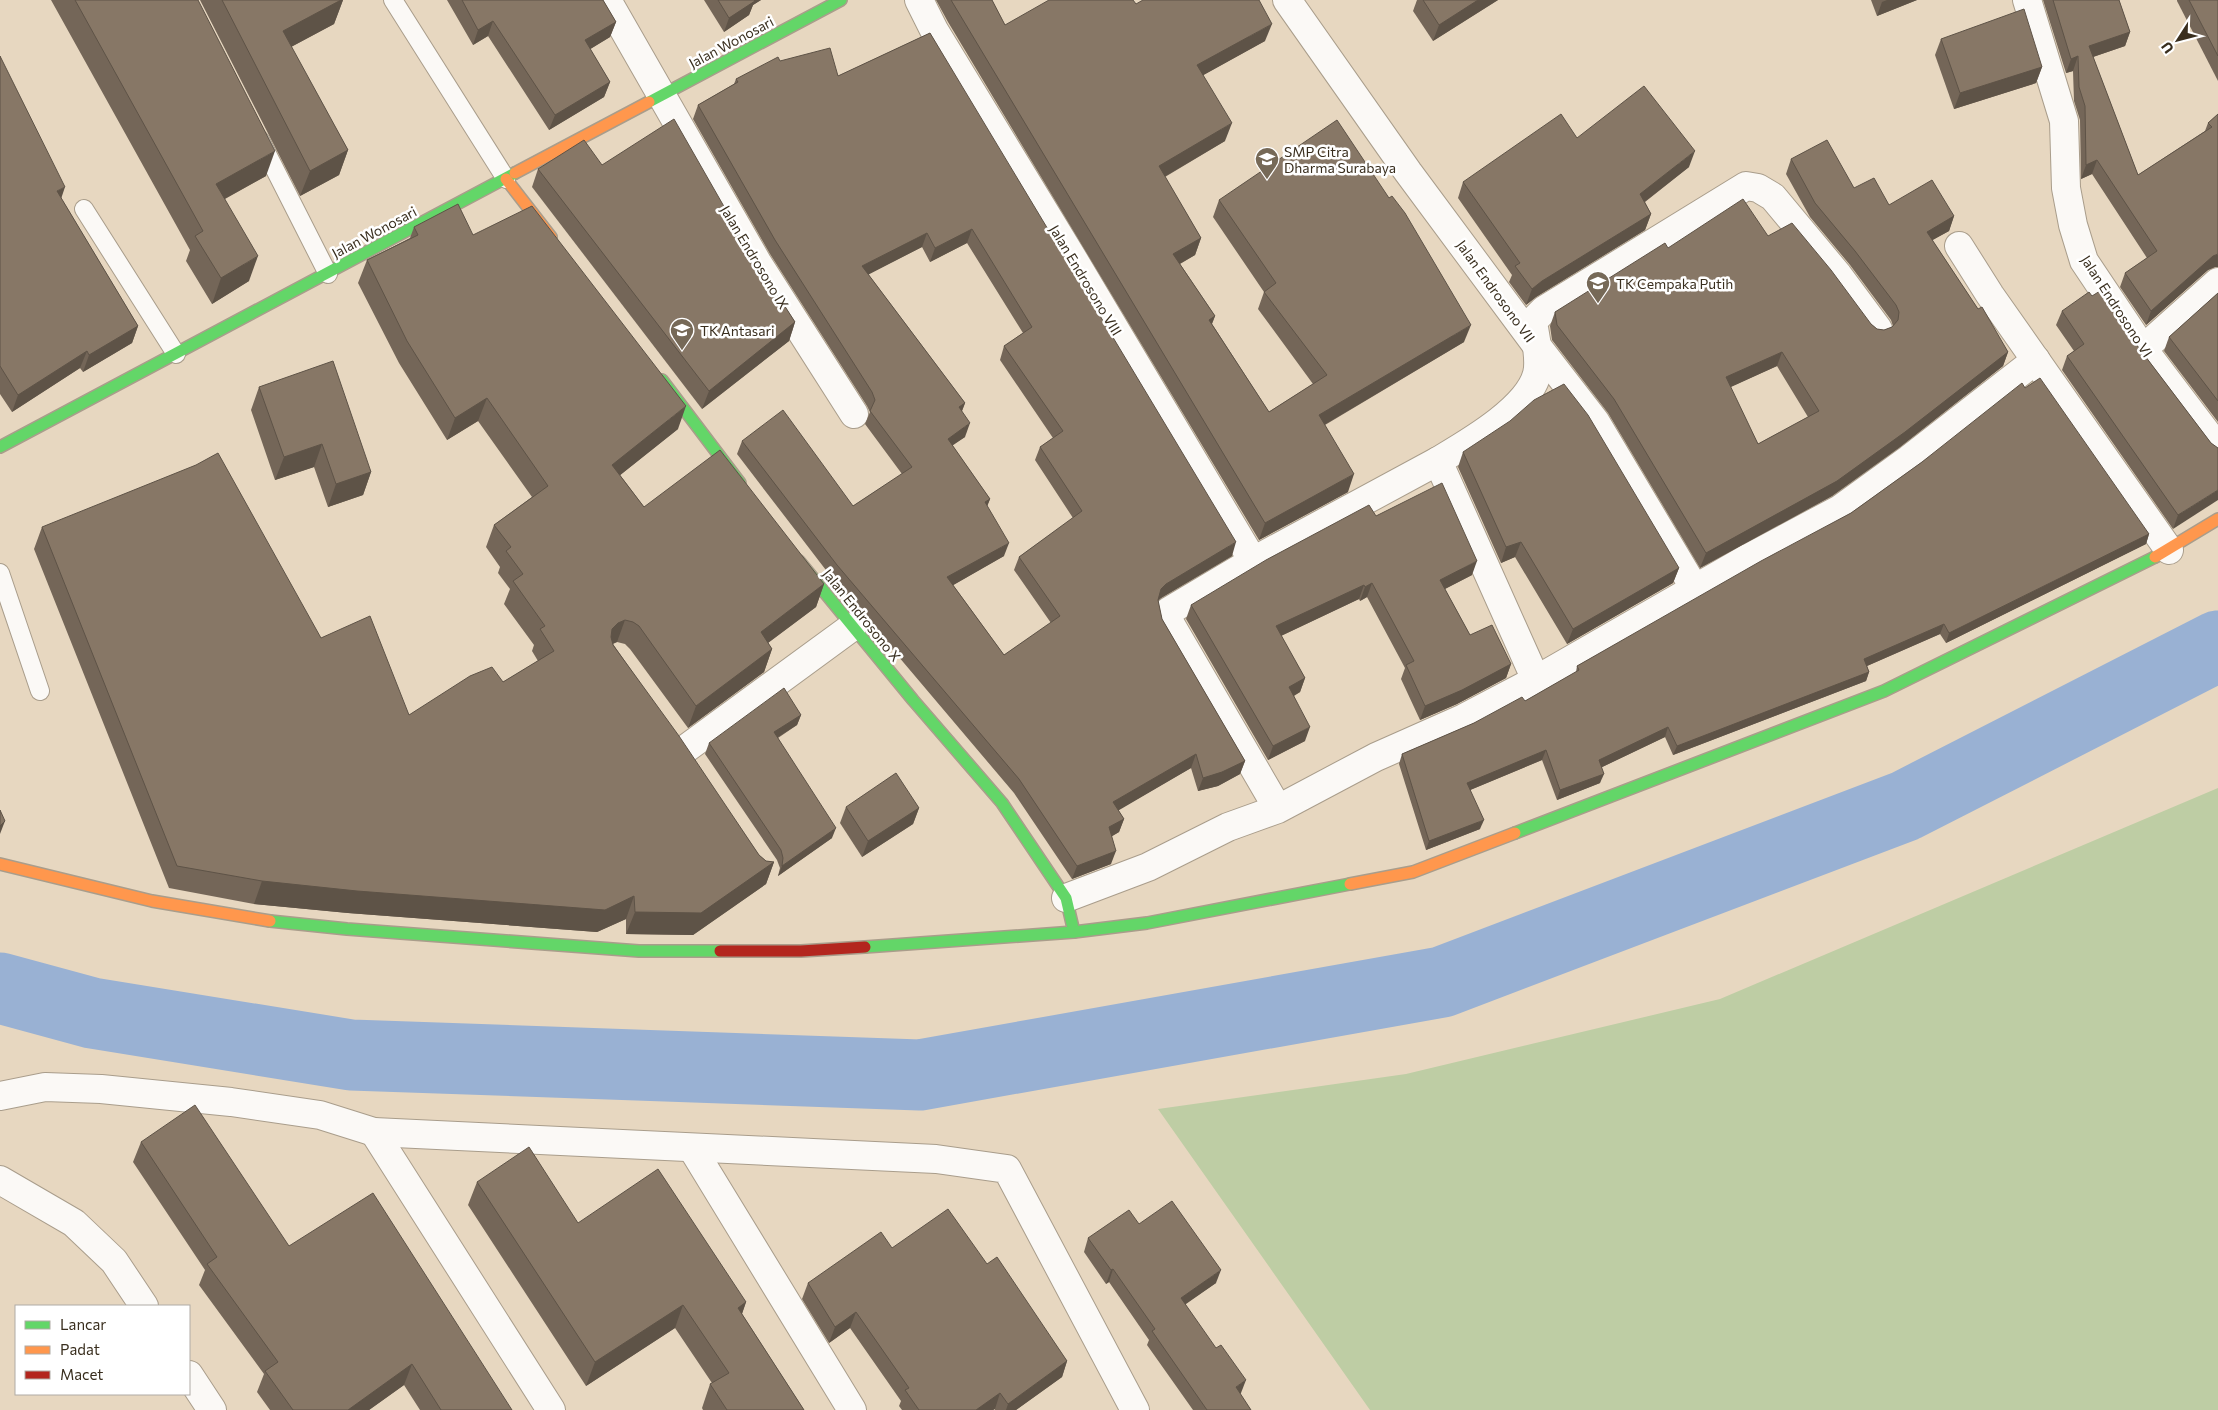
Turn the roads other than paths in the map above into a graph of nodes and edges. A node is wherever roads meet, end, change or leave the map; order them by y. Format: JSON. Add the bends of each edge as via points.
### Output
{"nodes":[{"id":1,"x":393,"y":0,"type":"edge"},
{"id":2,"x":607,"y":0,"type":"edge"},
{"id":3,"x":841,"y":0,"type":"edge"},
{"id":4,"x":918,"y":0,"type":"edge"},
{"id":5,"x":1287,"y":0,"type":"edge"},
{"id":6,"x":2027,"y":0,"type":"edge"},
{"id":7,"x":663,"y":96,"type":"junction"},
{"id":8,"x":252,"y":123,"type":"edge"},
{"id":9,"x":506,"y":179,"type":"junction"},
{"id":10,"x":84,"y":209,"type":"dead end"},
{"id":11,"x":559,"y":246,"type":"edge"},
{"id":12,"x":1959,"y":246,"type":"dead end"},
{"id":13,"x":328,"y":274,"type":"junction"},
{"id":14,"x":2218,"y":282,"type":"edge"},
{"id":15,"x":1878,"y":329,"type":"edge"},
{"id":16,"x":1536,"y":346,"type":"junction"},
{"id":17,"x":2143,"y":349,"type":"junction"},
{"id":18,"x":176,"y":354,"type":"junction"},
{"id":19,"x":2036,"y":360,"type":"junction"},
{"id":20,"x":654,"y":370,"type":"edge"},
{"id":21,"x":854,"y":414,"type":"dead end"},
{"id":22,"x":0,"y":447,"type":"edge"},
{"id":23,"x":2218,"y":448,"type":"edge"},
{"id":24,"x":1438,"y":461,"type":"junction"},
{"id":25,"x":749,"y":494,"type":"edge"},
{"id":26,"x":2218,"y":519,"type":"edge"},
{"id":27,"x":790,"y":549,"type":"edge"},
{"id":28,"x":2169,"y":550,"type":"junction"},
{"id":29,"x":1253,"y":561,"type":"junction"},
{"id":30,"x":0,"y":573,"type":"edge"},
{"id":31,"x":1694,"y":590,"type":"junction"},
{"id":32,"x":852,"y":627,"type":"junction"},
{"id":33,"x":1536,"y":680,"type":"junction"},
{"id":34,"x":40,"y":691,"type":"dead end"},
{"id":35,"x":668,"y":727,"type":"edge"},
{"id":36,"x":684,"y":750,"type":"junction"},
{"id":37,"x":700,"y":774,"type":"edge"},
{"id":38,"x":1278,"y":809,"type":"junction"},
{"id":39,"x":0,"y":864,"type":"edge"},
{"id":40,"x":1066,"y":898,"type":"junction"},
{"id":41,"x":1074,"y":932,"type":"junction"},
{"id":42,"x":0,"y":1096,"type":"edge"},
{"id":43,"x":374,"y":1132,"type":"junction"},
{"id":44,"x":692,"y":1148,"type":"junction"},
{"id":45,"x":0,"y":1180,"type":"edge"},
{"id":46,"x":143,"y":1305,"type":"edge"},
{"id":47,"x":190,"y":1377,"type":"edge"},
{"id":48,"x":212,"y":1410,"type":"edge"},
{"id":49,"x":551,"y":1410,"type":"edge"},
{"id":50,"x":852,"y":1410,"type":"edge"},
{"id":51,"x":1135,"y":1410,"type":"edge"}],
"edges":[{"from":1,"to":9,"type":"lane"},
{"from":2,"to":7,"type":"street","name":"Jalan Endrosono IX"},
{"from":3,"to":7,"type":"street","name":"Jalan Wonosari"},
{"from":4,"to":29,"type":"street","name":"Jalan Endrosono VIII"},
{"from":5,"to":16,"type":"street","name":"Jalan Endrosono VII"},
{"from":6,"to":17,"type":"street","name":"Jalan Endrosono VI","via":[[2064,121],[2066,188],[2084,261]]},
{"from":7,"to":9,"type":"street","name":"Jalan Wonosari"},
{"from":7,"to":21,"type":"street","name":"Jalan Endrosono IX","via":[[757,262]]},
{"from":8,"to":13,"type":"lane"},
{"from":9,"to":11,"type":"street"},
{"from":9,"to":13,"type":"street","name":"Jalan Wonosari"},
{"from":10,"to":18,"type":"lane"},
{"from":12,"to":19,"type":"street"},
{"from":13,"to":18,"type":"street","name":"Jalan Wonosari"},
{"from":14,"to":17,"type":"street"},
{"from":15,"to":16,"type":"street","via":[[1773,197],[1758,188],[1746,186],[1544,310],[1533,321]]},
{"from":16,"to":24,"type":"street","via":[[1537,373],[1528,394],[1480,435]]},
{"from":16,"to":31,"type":"street","name":"Jalan Endrosono VII","via":[[1595,422]]},
{"from":17,"to":23,"type":"street","name":"Jalan Endrosono VI"},
{"from":18,"to":22,"type":"street","name":"Jalan Wonosari"},
{"from":19,"to":28,"type":"street"},
{"from":19,"to":31,"type":"street","via":[[1840,509]]},
{"from":20,"to":25,"type":"street"},
{"from":24,"to":29,"type":"street"},
{"from":24,"to":33,"type":"street"},
{"from":26,"to":28,"type":"street"},
{"from":27,"to":32,"type":"street","name":"Jalan Endrosono X"},
{"from":28,"to":41,"type":"street","via":[[1884,691],[1413,872],[1148,923]]},
{"from":29,"to":38,"type":"street","via":[[1169,611],[1168,616]]},
{"from":30,"to":34,"type":"lane"},
{"from":31,"to":33,"type":"street"},
{"from":32,"to":36,"type":"street"},
{"from":32,"to":40,"type":"street","name":"Jalan Endrosono X","via":[[1002,803]]},
{"from":33,"to":38,"type":"street","via":[[1464,718],[1376,757]]},
{"from":35,"to":36,"type":"street"},
{"from":36,"to":37,"type":"street"},
{"from":38,"to":40,"type":"street","via":[[1228,827],[1148,867]]},
{"from":39,"to":41,"type":"street","via":[[152,901],[252,919],[639,951],[801,951]]},
{"from":40,"to":41,"type":"street","name":"Jalan Endrosono X"},
{"from":42,"to":43,"type":"street","via":[[44,1087],[120,1091],[320,1115]]},
{"from":43,"to":44,"type":"street"},
{"from":43,"to":49,"type":"street"},
{"from":44,"to":50,"type":"street"},
{"from":44,"to":51,"type":"street","via":[[936,1159],[1006,1169]]},
{"from":45,"to":46,"type":"street","via":[[74,1223],[114,1261]]},
{"from":47,"to":48,"type":"street"}]}
